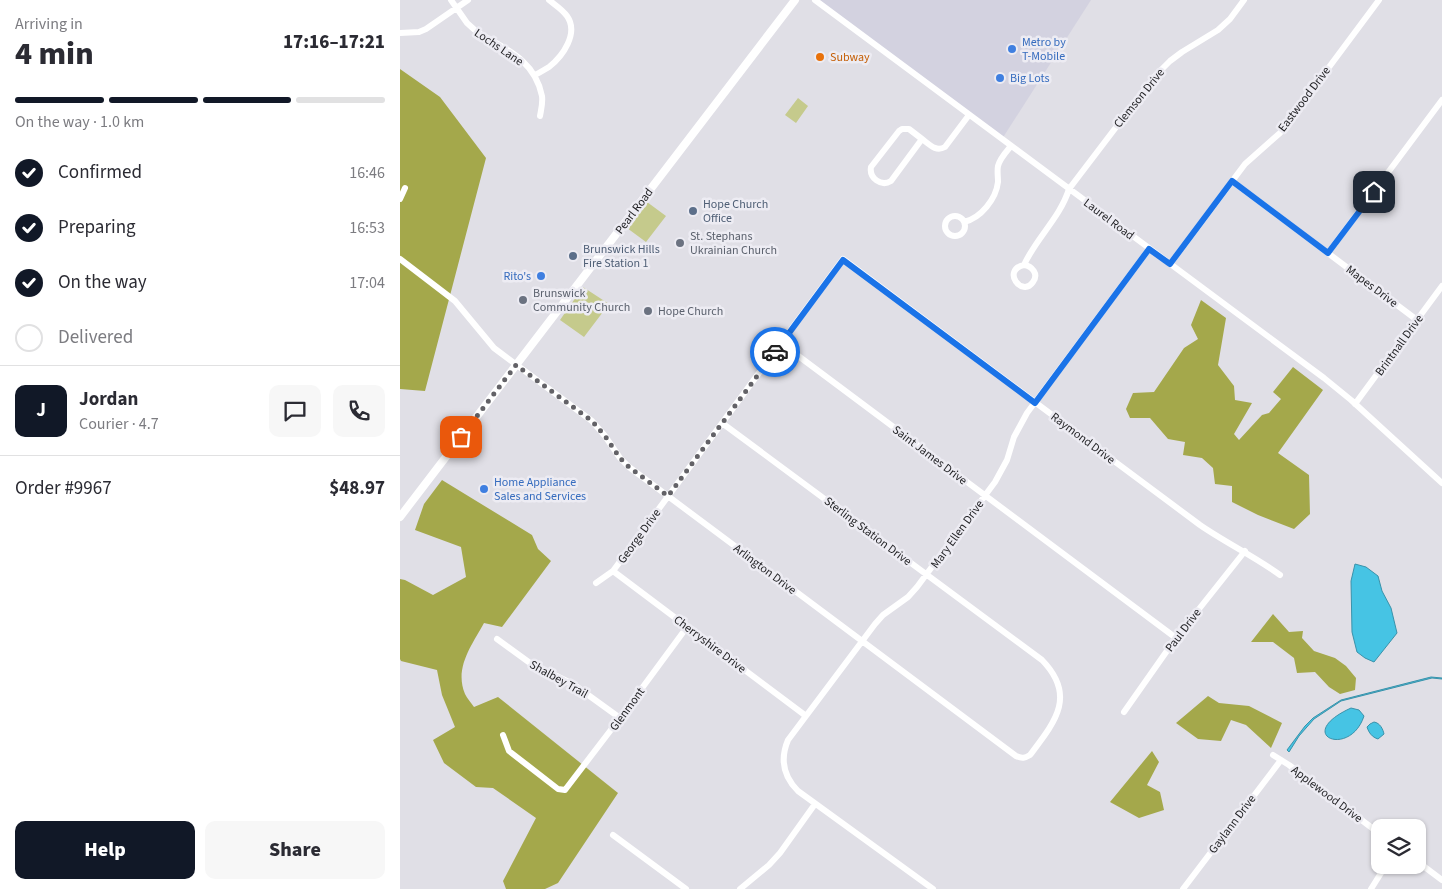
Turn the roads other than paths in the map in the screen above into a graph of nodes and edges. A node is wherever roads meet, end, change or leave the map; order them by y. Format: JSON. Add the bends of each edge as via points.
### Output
{"nodes":[{"id":1,"x":451,"y":0,"type":"edge"},
{"id":2,"x":468,"y":0,"type":"edge"},
{"id":3,"x":548,"y":0,"type":"edge"},
{"id":4,"x":795,"y":0,"type":"edge"},
{"id":5,"x":815,"y":0,"type":"edge"},
{"id":6,"x":1244,"y":0,"type":"edge"},
{"id":7,"x":1379,"y":0,"type":"edge"},
{"id":8,"x":457,"y":8,"type":"junction"},
{"id":9,"x":400,"y":33,"type":"edge"},
{"id":10,"x":534,"y":75,"type":"junction"},
{"id":11,"x":1442,"y":100,"type":"edge"},
{"id":12,"x":969,"y":115,"type":"junction"},
{"id":13,"x":540,"y":116,"type":"dead end"},
{"id":14,"x":922,"y":139,"type":"junction"},
{"id":15,"x":1011,"y":146,"type":"junction"},
{"id":16,"x":1232,"y":181,"type":"junction"},
{"id":17,"x":405,"y":188,"type":"dead end"},
{"id":18,"x":1069,"y":189,"type":"junction"},
{"id":19,"x":400,"y":199,"type":"edge"},
{"id":20,"x":964,"y":222,"type":"dead end"},
{"id":21,"x":1149,"y":249,"type":"junction"},
{"id":22,"x":1328,"y":253,"type":"junction"},
{"id":23,"x":400,"y":259,"type":"edge"},
{"id":24,"x":843,"y":260,"type":"joint"},
{"id":25,"x":1170,"y":264,"type":"junction"},
{"id":26,"x":1024,"y":265,"type":"dead end"},
{"id":27,"x":1442,"y":286,"type":"edge"},
{"id":28,"x":1416,"y":320,"type":"junction"},
{"id":29,"x":781,"y":343,"type":"junction"},
{"id":30,"x":516,"y":365,"type":"junction"},
{"id":31,"x":1035,"y":403,"type":"junction"},
{"id":32,"x":1355,"y":404,"type":"junction"},
{"id":33,"x":722,"y":423,"type":"junction"},
{"id":34,"x":1442,"y":483,"type":"edge"},
{"id":35,"x":668,"y":496,"type":"junction"},
{"id":36,"x":985,"y":496,"type":"junction"},
{"id":37,"x":400,"y":517,"type":"edge"},
{"id":38,"x":1244,"y":551,"type":"junction"},
{"id":39,"x":613,"y":571,"type":"junction"},
{"id":40,"x":927,"y":574,"type":"junction"},
{"id":41,"x":1280,"y":575,"type":"dead end"},
{"id":42,"x":596,"y":584,"type":"dead end"},
{"id":43,"x":687,"y":627,"type":"junction"},
{"id":44,"x":1176,"y":638,"type":"junction"},
{"id":45,"x":497,"y":639,"type":"dead end"},
{"id":46,"x":862,"y":641,"type":"junction"},
{"id":47,"x":1124,"y":712,"type":"dead end"},
{"id":48,"x":806,"y":716,"type":"junction"},
{"id":49,"x":620,"y":718,"type":"junction"},
{"id":50,"x":503,"y":735,"type":"dead end"},
{"id":51,"x":1273,"y":755,"type":"dead end"},
{"id":52,"x":1026,"y":758,"type":"joint"},
{"id":53,"x":1280,"y":760,"type":"junction"},
{"id":54,"x":815,"y":804,"type":"junction"},
{"id":55,"x":1371,"y":827,"type":"edge"},
{"id":56,"x":613,"y":835,"type":"dead end"},
{"id":57,"x":1426,"y":868,"type":"edge"},
{"id":58,"x":1380,"y":874,"type":"edge"},
{"id":59,"x":1442,"y":880,"type":"edge"},
{"id":60,"x":686,"y":889,"type":"edge"},
{"id":61,"x":740,"y":889,"type":"edge"},
{"id":62,"x":933,"y":889,"type":"edge"},
{"id":63,"x":1183,"y":889,"type":"edge"},
{"id":64,"x":1371,"y":889,"type":"edge"}],
"edges":[{"from":1,"to":8,"type":"street","name":"Lochs Lane"},
{"from":2,"to":8,"type":"street"},
{"from":3,"to":10,"type":"street","via":[[568,16],[572,28],[570,40],[548,68]]},
{"from":4,"to":30,"type":"main road","name":"Pearl Road"},
{"from":5,"to":12,"type":"street","name":"Laurel Road"},
{"from":6,"to":18,"type":"street","name":"Clemson Drive","via":[[1218,30],[1170,61],[1155,76]]},
{"from":7,"to":16,"type":"street","name":"Eastwood Drive","via":[[1280,133],[1245,164]]},
{"from":8,"to":9,"type":"street","via":[[426,29]]},
{"from":8,"to":10,"type":"street","name":"Lochs Lane","via":[[471,28],[519,57]]},
{"from":10,"to":13,"type":"street","name":"Lochs Lane","via":[[542,98]]},
{"from":11,"to":22,"type":"street"},
{"from":12,"to":14,"type":"street","via":[[945,147],[934,148]]},
{"from":12,"to":15,"type":"street","name":"Laurel Road"},
{"from":14,"to":14,"type":"street","via":[[909,130],[899,131],[871,167],[872,177],[880,183],[891,181]]},
{"from":15,"to":18,"type":"street","name":"Laurel Road"},
{"from":15,"to":20,"type":"street","via":[[998,166],[998,182],[993,197],[980,213]]},
{"from":16,"to":22,"type":"street","name":"Mapes Drive"},
{"from":16,"to":25,"type":"street","name":"Eastwood Drive"},
{"from":17,"to":19,"type":"street"},
{"from":18,"to":21,"type":"street","name":"Laurel Road"},
{"from":18,"to":26,"type":"street","name":"Clemson Drive","via":[[1057,216]]},
{"from":21,"to":25,"type":"street","name":"Laurel Road"},
{"from":21,"to":31,"type":"street","name":"Mary Ellen Drive"},
{"from":22,"to":28,"type":"street","name":"Mapes Drive"},
{"from":23,"to":30,"type":"street","name":"Arlington Drive","via":[[455,301],[488,342]]},
{"from":24,"to":29,"type":"street","name":"George Drive"},
{"from":24,"to":31,"type":"street","name":"Raymond Drive"},
{"from":25,"to":32,"type":"street","name":"Laurel Road"},
{"from":27,"to":28,"type":"street","name":"Brintnall Drive"},
{"from":28,"to":32,"type":"street","name":"Brintnall Drive"},
{"from":29,"to":33,"type":"street","name":"George Drive"},
{"from":29,"to":36,"type":"street","name":"Saint James Drive"},
{"from":30,"to":35,"type":"street","name":"Arlington Drive","via":[[592,421],[625,462]]},
{"from":30,"to":37,"type":"main road","name":"Pearl Road"},
{"from":31,"to":36,"type":"street","name":"Mary Ellen Drive","via":[[1020,425],[1002,471]]},
{"from":31,"to":38,"type":"street","name":"Raymond Drive","via":[[1200,525]]},
{"from":32,"to":34,"type":"street","name":"Laurel Road"},
{"from":33,"to":35,"type":"street","name":"George Drive"},
{"from":33,"to":40,"type":"street","name":"Sterling Station Drive"},
{"from":35,"to":39,"type":"street","name":"George Drive"},
{"from":35,"to":46,"type":"street","name":"Arlington Drive"},
{"from":36,"to":40,"type":"street","name":"Mary Ellen Drive"},
{"from":36,"to":44,"type":"street","name":"Saint James Drive"},
{"from":38,"to":41,"type":"street","name":"Raymond Drive"},
{"from":38,"to":44,"type":"street","name":"Paul Drive"},
{"from":39,"to":42,"type":"street","name":"George Drive"},
{"from":39,"to":43,"type":"street","name":"Cherryshire Drive"},
{"from":40,"to":46,"type":"street","name":"Mary Ellen Drive","via":[[908,597],[883,615]]},
{"from":40,"to":52,"type":"street","name":"Sterling Station Drive","via":[[1042,660],[1053,673],[1060,700],[1056,718]]},
{"from":43,"to":48,"type":"street","name":"Cherryshire Drive"},
{"from":43,"to":49,"type":"street","name":"Glenmont"},
{"from":44,"to":47,"type":"street","name":"Paul Drive"},
{"from":45,"to":49,"type":"street","name":"Shalbey Trail","via":[[530,663],[573,684]]},
{"from":46,"to":48,"type":"street","name":"Mary Ellen Drive"},
{"from":46,"to":52,"type":"street","name":"Arlington Drive","via":[[1016,756]]},
{"from":48,"to":54,"type":"street","name":"Mary Ellen Drive","via":[[788,740],[783,763],[792,785]]},
{"from":49,"to":50,"type":"street","name":"Glenmont","via":[[565,790],[558,789],[509,751]]},
{"from":51,"to":53,"type":"street","name":"Applewood Drive"},
{"from":53,"to":55,"type":"street","name":"Applewood Drive"},
{"from":53,"to":63,"type":"street","name":"Gaylann Drive"},
{"from":54,"to":61,"type":"street","via":[[780,854]]},
{"from":54,"to":62,"type":"street","name":"Mary Ellen Drive"},
{"from":56,"to":60,"type":"street"},
{"from":57,"to":59,"type":"street"},
{"from":58,"to":64,"type":"street"}]}
